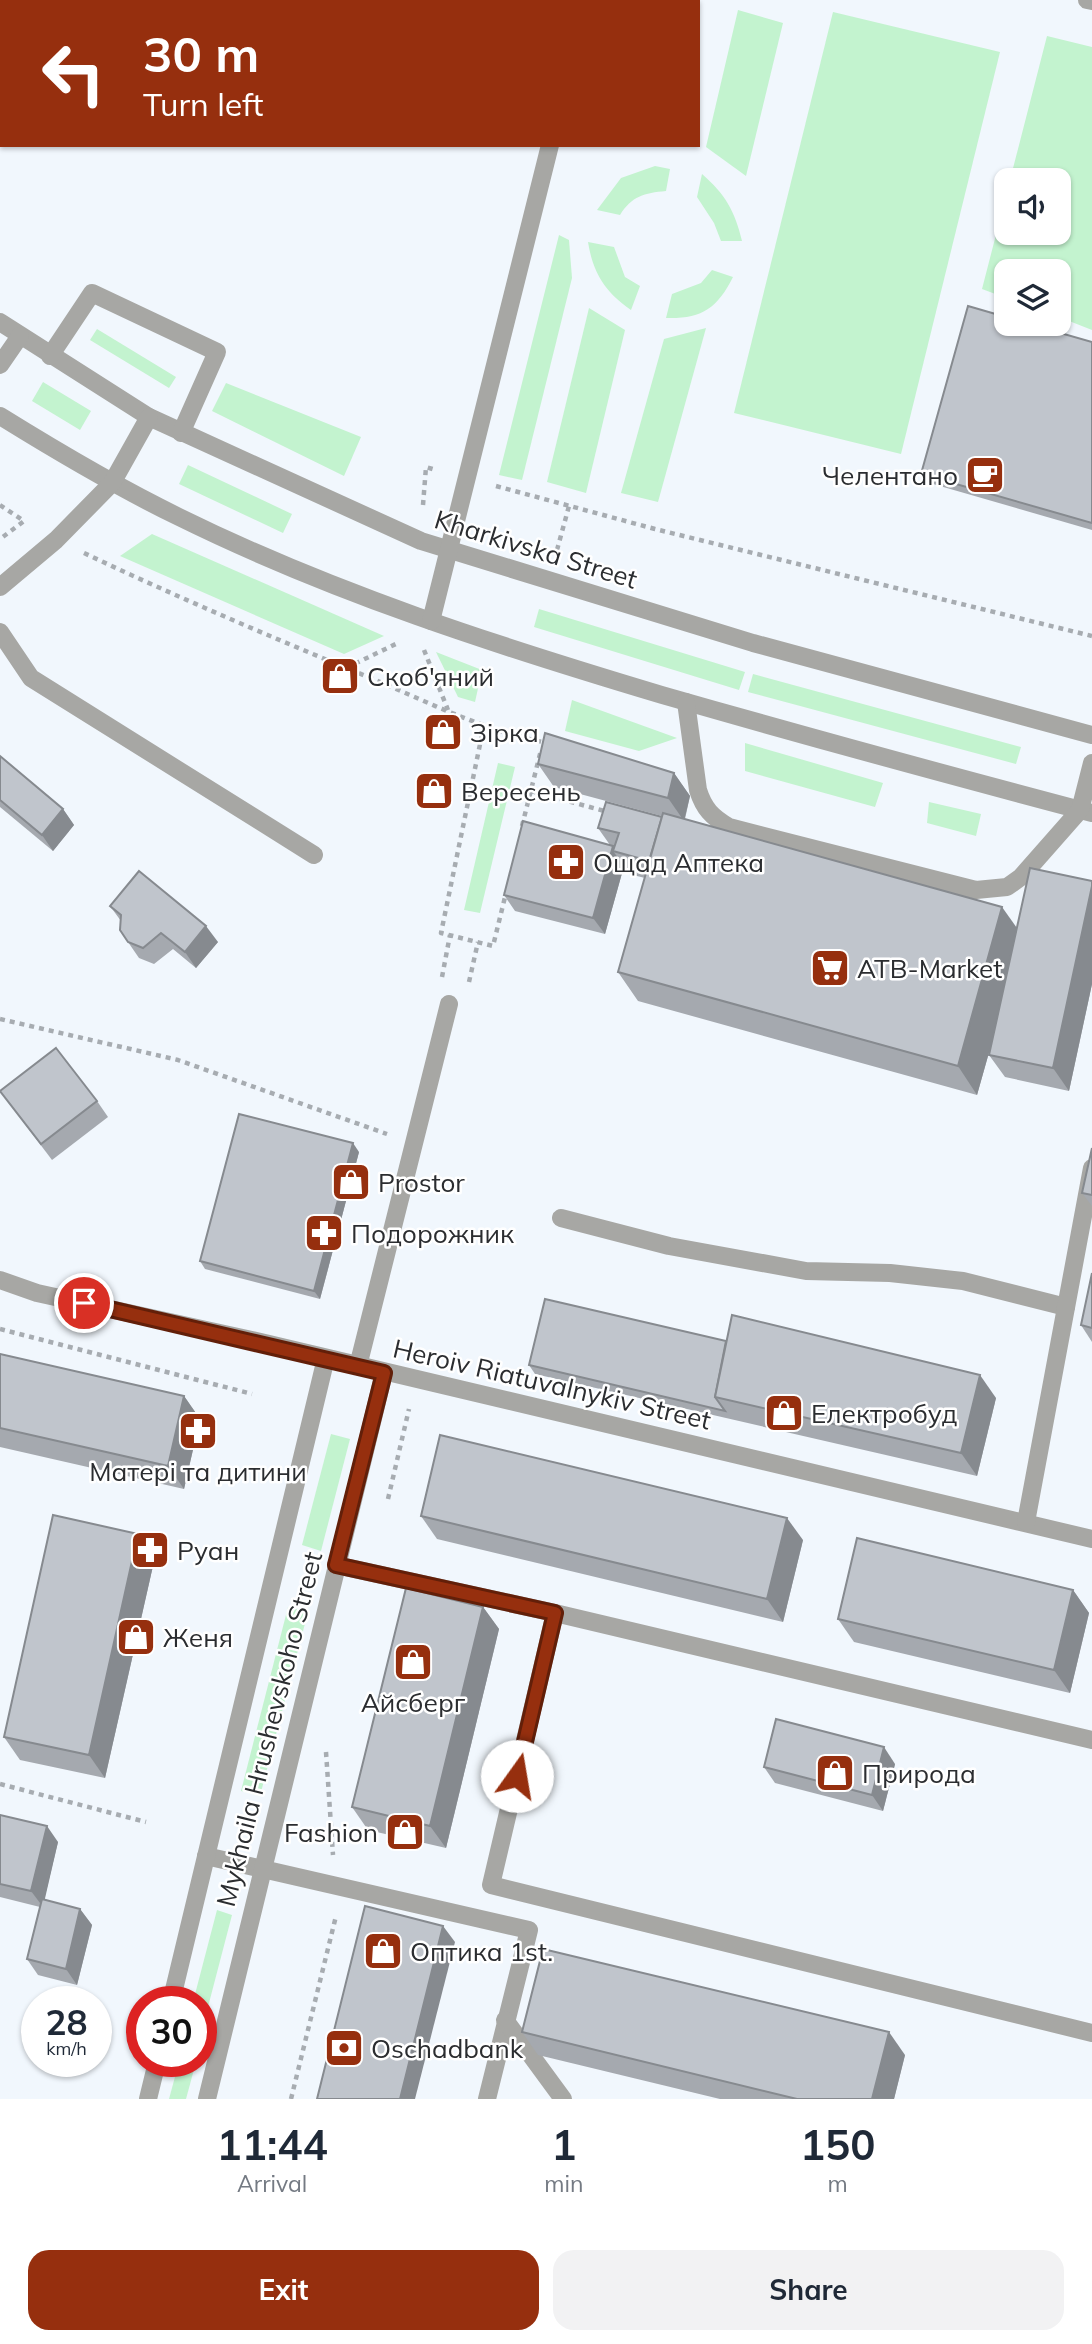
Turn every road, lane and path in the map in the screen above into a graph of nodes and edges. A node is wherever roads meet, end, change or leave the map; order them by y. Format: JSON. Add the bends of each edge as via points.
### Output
{"nodes":[{"id":1,"x":1087,"y":0,"type":"edge"},
{"id":2,"x":1092,"y":1,"type":"edge"},
{"id":3,"x":550,"y":147,"type":"edge"},
{"id":4,"x":0,"y":322,"type":"edge"},
{"id":5,"x":20,"y":336,"type":"junction"},
{"id":6,"x":50,"y":356,"type":"junction"},
{"id":7,"x":0,"y":365,"type":"edge"},
{"id":8,"x":0,"y":416,"type":"edge"},
{"id":9,"x":149,"y":417,"type":"junction"},
{"id":10,"x":181,"y":433,"type":"junction"},
{"id":11,"x":467,"y":479,"type":"junction"},
{"id":12,"x":112,"y":483,"type":"junction"},
{"id":13,"x":0,"y":505,"type":"edge"},
{"id":14,"x":423,"y":505,"type":"dead end"},
{"id":15,"x":569,"y":506,"type":"junction"},
{"id":16,"x":24,"y":521,"type":"junction"},
{"id":17,"x":0,"y":538,"type":"edge"},
{"id":18,"x":56,"y":540,"type":"junction"},
{"id":19,"x":448,"y":551,"type":"junction"},
{"id":20,"x":549,"y":582,"type":"junction"},
{"id":21,"x":0,"y":587,"type":"edge"},
{"id":22,"x":431,"y":621,"type":"junction"},
{"id":23,"x":0,"y":632,"type":"edge"},
{"id":24,"x":1092,"y":636,"type":"edge"},
{"id":25,"x":407,"y":638,"type":"dead end"},
{"id":26,"x":422,"y":646,"type":"dead end"},
{"id":27,"x":346,"y":668,"type":"junction"},
{"id":28,"x":686,"y":702,"type":"junction"},
{"id":29,"x":448,"y":711,"type":"junction"},
{"id":30,"x":484,"y":725,"type":"junction"},
{"id":31,"x":1092,"y":735,"type":"edge"},
{"id":32,"x":543,"y":742,"type":"junction"},
{"id":33,"x":552,"y":744,"type":"edge"},
{"id":34,"x":1092,"y":763,"type":"edge"},
{"id":35,"x":531,"y":791,"type":"junction"},
{"id":36,"x":610,"y":812,"type":"edge"},
{"id":37,"x":1086,"y":812,"type":"edge"},
{"id":38,"x":521,"y":830,"type":"edge"},
{"id":39,"x":314,"y":855,"type":"dead end"},
{"id":40,"x":509,"y":881,"type":"edge"},
{"id":41,"x":449,"y":1004,"type":"dead end"},
{"id":42,"x":0,"y":1019,"type":"edge"},
{"id":43,"x":414,"y":1144,"type":"junction"},
{"id":44,"x":1092,"y":1168,"type":"edge"},
{"id":45,"x":561,"y":1218,"type":"dead end"},
{"id":46,"x":0,"y":1280,"type":"edge"},
{"id":47,"x":1066,"y":1307,"type":"junction"},
{"id":48,"x":0,"y":1329,"type":"edge"},
{"id":49,"x":326,"y":1358,"type":"junction"},
{"id":50,"x":358,"y":1366,"type":"junction"},
{"id":51,"x":384,"y":1373,"type":"junction"},
{"id":52,"x":252,"y":1394,"type":"dead end"},
{"id":53,"x":1026,"y":1521,"type":"junction"},
{"id":54,"x":1092,"y":1539,"type":"edge"},
{"id":55,"x":336,"y":1565,"type":"junction"},
{"id":56,"x":555,"y":1613,"type":"junction"},
{"id":57,"x":1092,"y":1740,"type":"edge"},
{"id":58,"x":0,"y":1784,"type":"edge"},
{"id":59,"x":146,"y":1822,"type":"dead end"},
{"id":60,"x":206,"y":1856,"type":"junction"},
{"id":61,"x":262,"y":1868,"type":"junction"},
{"id":62,"x":175,"y":1986,"type":"edge"},
{"id":63,"x":505,"y":2020,"type":"junction"},
{"id":64,"x":1092,"y":2033,"type":"edge"},
{"id":65,"x":217,"y":2038,"type":"edge"},
{"id":66,"x":221,"y":2039,"type":"junction"},
{"id":67,"x":153,"y":2077,"type":"edge"},
{"id":68,"x":148,"y":2099,"type":"edge"},
{"id":69,"x":207,"y":2099,"type":"edge"},
{"id":70,"x":487,"y":2099,"type":"edge"},
{"id":71,"x":563,"y":2099,"type":"edge"}],
"edges":[{"from":1,"to":2,"type":"street"},
{"from":3,"to":11,"type":"street"},
{"from":4,"to":5,"type":"street","name":"Kharkivska Street"},
{"from":5,"to":6,"type":"street","name":"Kharkivska Street"},
{"from":5,"to":7,"type":"street"},
{"from":6,"to":9,"type":"street","name":"Kharkivska Street"},
{"from":6,"to":10,"type":"street","via":[[92,293],[217,352]]},
{"from":8,"to":12,"type":"street"},
{"from":9,"to":10,"type":"street","name":"Kharkivska Street"},
{"from":9,"to":12,"type":"street"},
{"from":10,"to":19,"type":"street","name":"Kharkivska Street"},
{"from":11,"to":14,"type":"path","via":[[426,467]]},
{"from":11,"to":15,"type":"path"},
{"from":11,"to":19,"type":"street"},
{"from":12,"to":18,"type":"street"},
{"from":12,"to":22,"type":"street","via":[[307,573]]},
{"from":13,"to":16,"type":"path"},
{"from":15,"to":20,"type":"path"},
{"from":15,"to":24,"type":"path"},
{"from":16,"to":17,"type":"path"},
{"from":16,"to":18,"type":"path"},
{"from":18,"to":21,"type":"street"},
{"from":18,"to":27,"type":"path"},
{"from":19,"to":20,"type":"street","name":"Kharkivska Street"},
{"from":19,"to":22,"type":"street"},
{"from":20,"to":31,"type":"street","name":"Kharkivska Street","via":[[779,651]]},
{"from":22,"to":28,"type":"street"},
{"from":23,"to":39,"type":"street","via":[[31,678]]},
{"from":25,"to":27,"type":"path"},
{"from":26,"to":29,"type":"path"},
{"from":27,"to":29,"type":"path"},
{"from":28,"to":37,"type":"street"},
{"from":28,"to":37,"type":"street","via":[[702,804],[713,818],[729,827],[994,891],[1021,877]]},
{"from":29,"to":30,"type":"path"},
{"from":30,"to":32,"type":"path"},
{"from":30,"to":40,"type":"path","via":[[441,933],[493,946]]},
{"from":32,"to":33,"type":"path"},
{"from":32,"to":35,"type":"path"},
{"from":34,"to":37,"type":"street"},
{"from":35,"to":36,"type":"path"},
{"from":35,"to":38,"type":"path"},
{"from":41,"to":43,"type":"street"},
{"from":42,"to":43,"type":"path","via":[[178,1060]]},
{"from":43,"to":50,"type":"street"},
{"from":44,"to":47,"type":"street"},
{"from":45,"to":47,"type":"street","via":[[669,1246],[806,1271],[963,1281]]},
{"from":46,"to":49,"type":"street","name":"Heroiv Riatuvalnykiv Street","via":[[37,1293]]},
{"from":47,"to":53,"type":"street"},
{"from":48,"to":52,"type":"path"},
{"from":49,"to":50,"type":"street","name":"Heroiv Riatuvalnykiv Street"},
{"from":49,"to":60,"type":"street","name":"Mykhaila Hrushevskoho Street"},
{"from":50,"to":51,"type":"street","name":"Heroiv Riatuvalnykiv Street"},
{"from":51,"to":53,"type":"street","name":"Heroiv Riatuvalnykiv Street"},
{"from":51,"to":55,"type":"street","name":"Mykhaila Hrushevskoho Street"},
{"from":53,"to":54,"type":"street","name":"Heroiv Riatuvalnykiv Street"},
{"from":55,"to":56,"type":"street"},
{"from":55,"to":61,"type":"street","name":"Mykhaila Hrushevskoho Street"},
{"from":56,"to":57,"type":"street"},
{"from":56,"to":64,"type":"street","via":[[491,1885]]},
{"from":58,"to":59,"type":"path"},
{"from":60,"to":61,"type":"street"},
{"from":60,"to":62,"type":"street","name":"Mykhaila Hrushevskoho Street"},
{"from":61,"to":63,"type":"street","via":[[528,1930]]},
{"from":61,"to":66,"type":"street","name":"Mykhaila Hrushevskoho Street"},
{"from":63,"to":70,"type":"street"},
{"from":63,"to":71,"type":"street"},
{"from":65,"to":66,"type":"street"},
{"from":66,"to":69,"type":"street","name":"Mykhaila Hrushevskoho Street"},
{"from":67,"to":68,"type":"street"}]}
